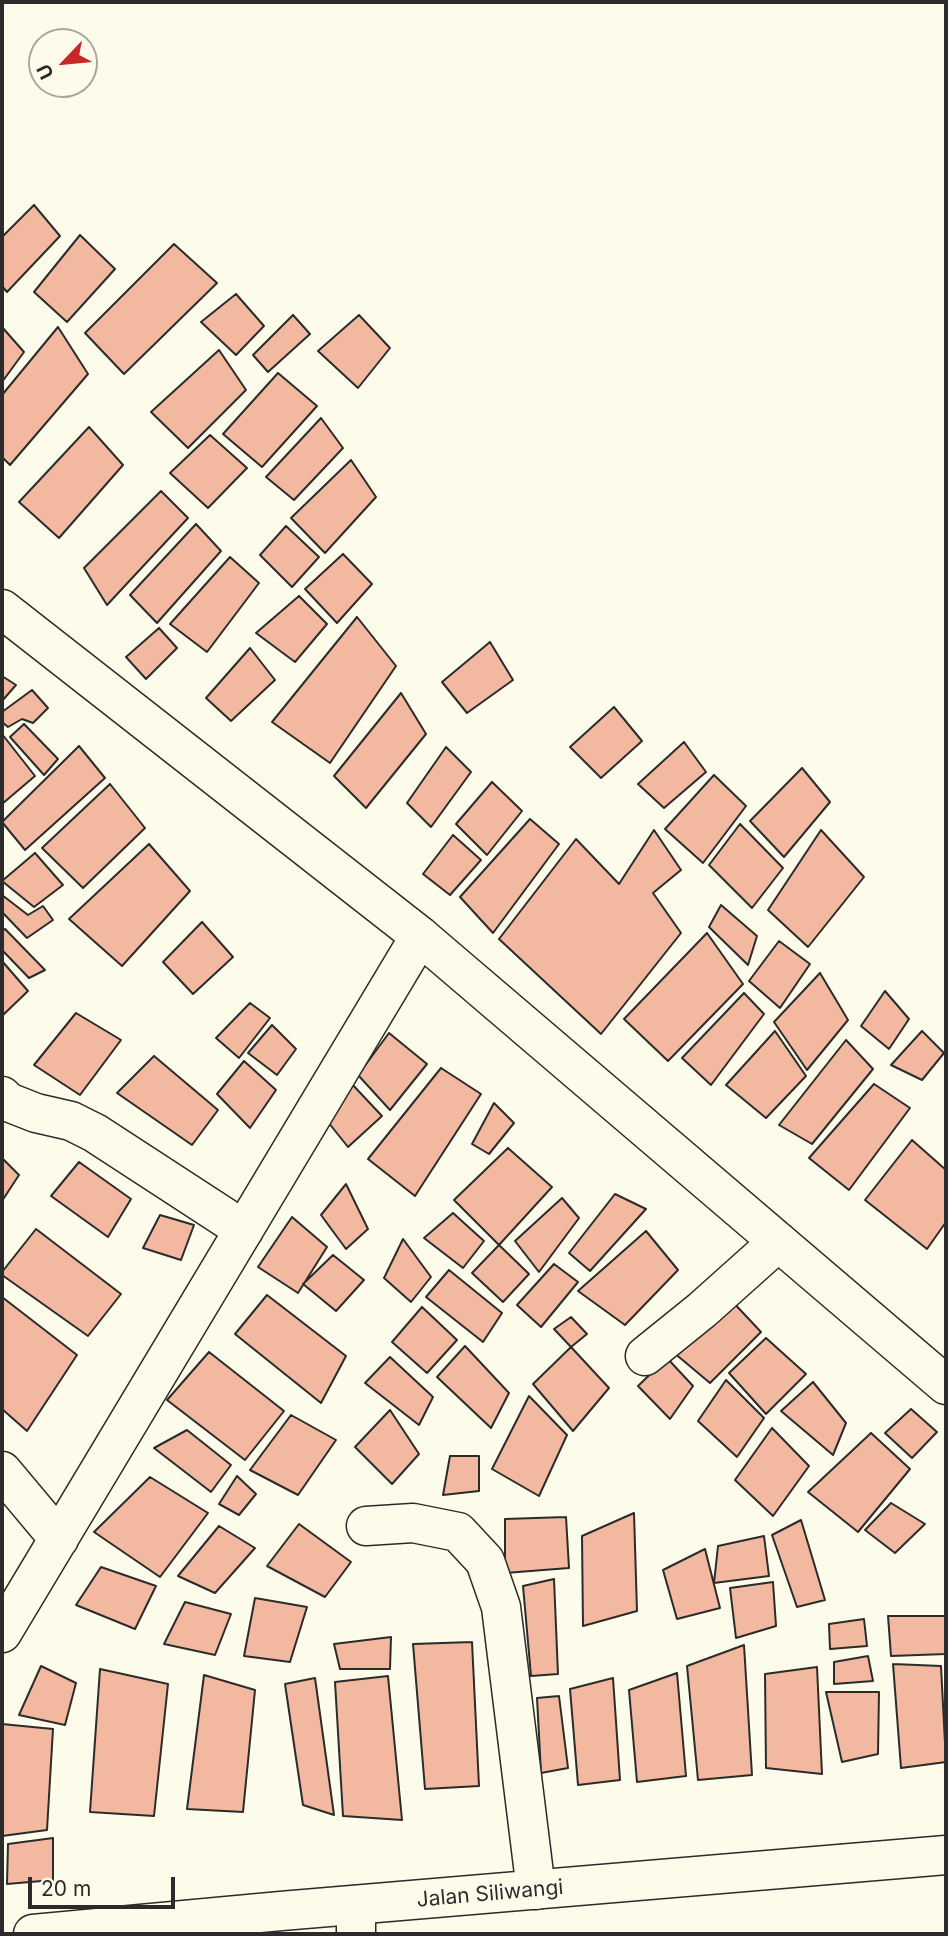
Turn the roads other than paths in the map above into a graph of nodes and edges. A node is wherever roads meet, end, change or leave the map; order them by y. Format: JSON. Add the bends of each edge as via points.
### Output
{"nodes":[{"id":1,"x":2,"y":609,"type":"edge"},
{"id":2,"x":420,"y":936,"type":"junction"},
{"id":3,"x":2,"y":1096,"type":"edge"},
{"id":4,"x":244,"y":1230,"type":"junction"},
{"id":5,"x":778,"y":1242,"type":"junction"},
{"id":6,"x":645,"y":1356,"type":"dead end"},
{"id":7,"x":946,"y":1385,"type":"edge"},
{"id":8,"x":2,"y":1471,"type":"edge"},
{"id":9,"x":366,"y":1526,"type":"dead end"},
{"id":10,"x":59,"y":1539,"type":"junction"},
{"id":11,"x":2,"y":1633,"type":"edge"},
{"id":12,"x":946,"y":1855,"type":"edge"},
{"id":13,"x":536,"y":1891,"type":"junction"},
{"id":14,"x":356,"y":1920,"type":"edge"},
{"id":15,"x":33,"y":1934,"type":"edge"}],
"edges":[{"from":1,"to":2,"type":"street"},
{"from":2,"to":4,"type":"street"},
{"from":2,"to":5,"type":"street"},
{"from":3,"to":4,"type":"street","via":[[95,1133]]},
{"from":4,"to":10,"type":"street"},
{"from":5,"to":6,"type":"street"},
{"from":5,"to":7,"type":"street"},
{"from":8,"to":10,"type":"street"},
{"from":9,"to":13,"type":"street","via":[[414,1522],[458,1532],[485,1561],[502,1607]]},
{"from":10,"to":11,"type":"street"},
{"from":12,"to":13,"type":"street","name":"Jalan Siliwangi"},
{"from":13,"to":14,"type":"street","name":"Jalan Siliwangi"},
{"from":14,"to":15,"type":"street","name":"Jalan Siliwangi"}]}
